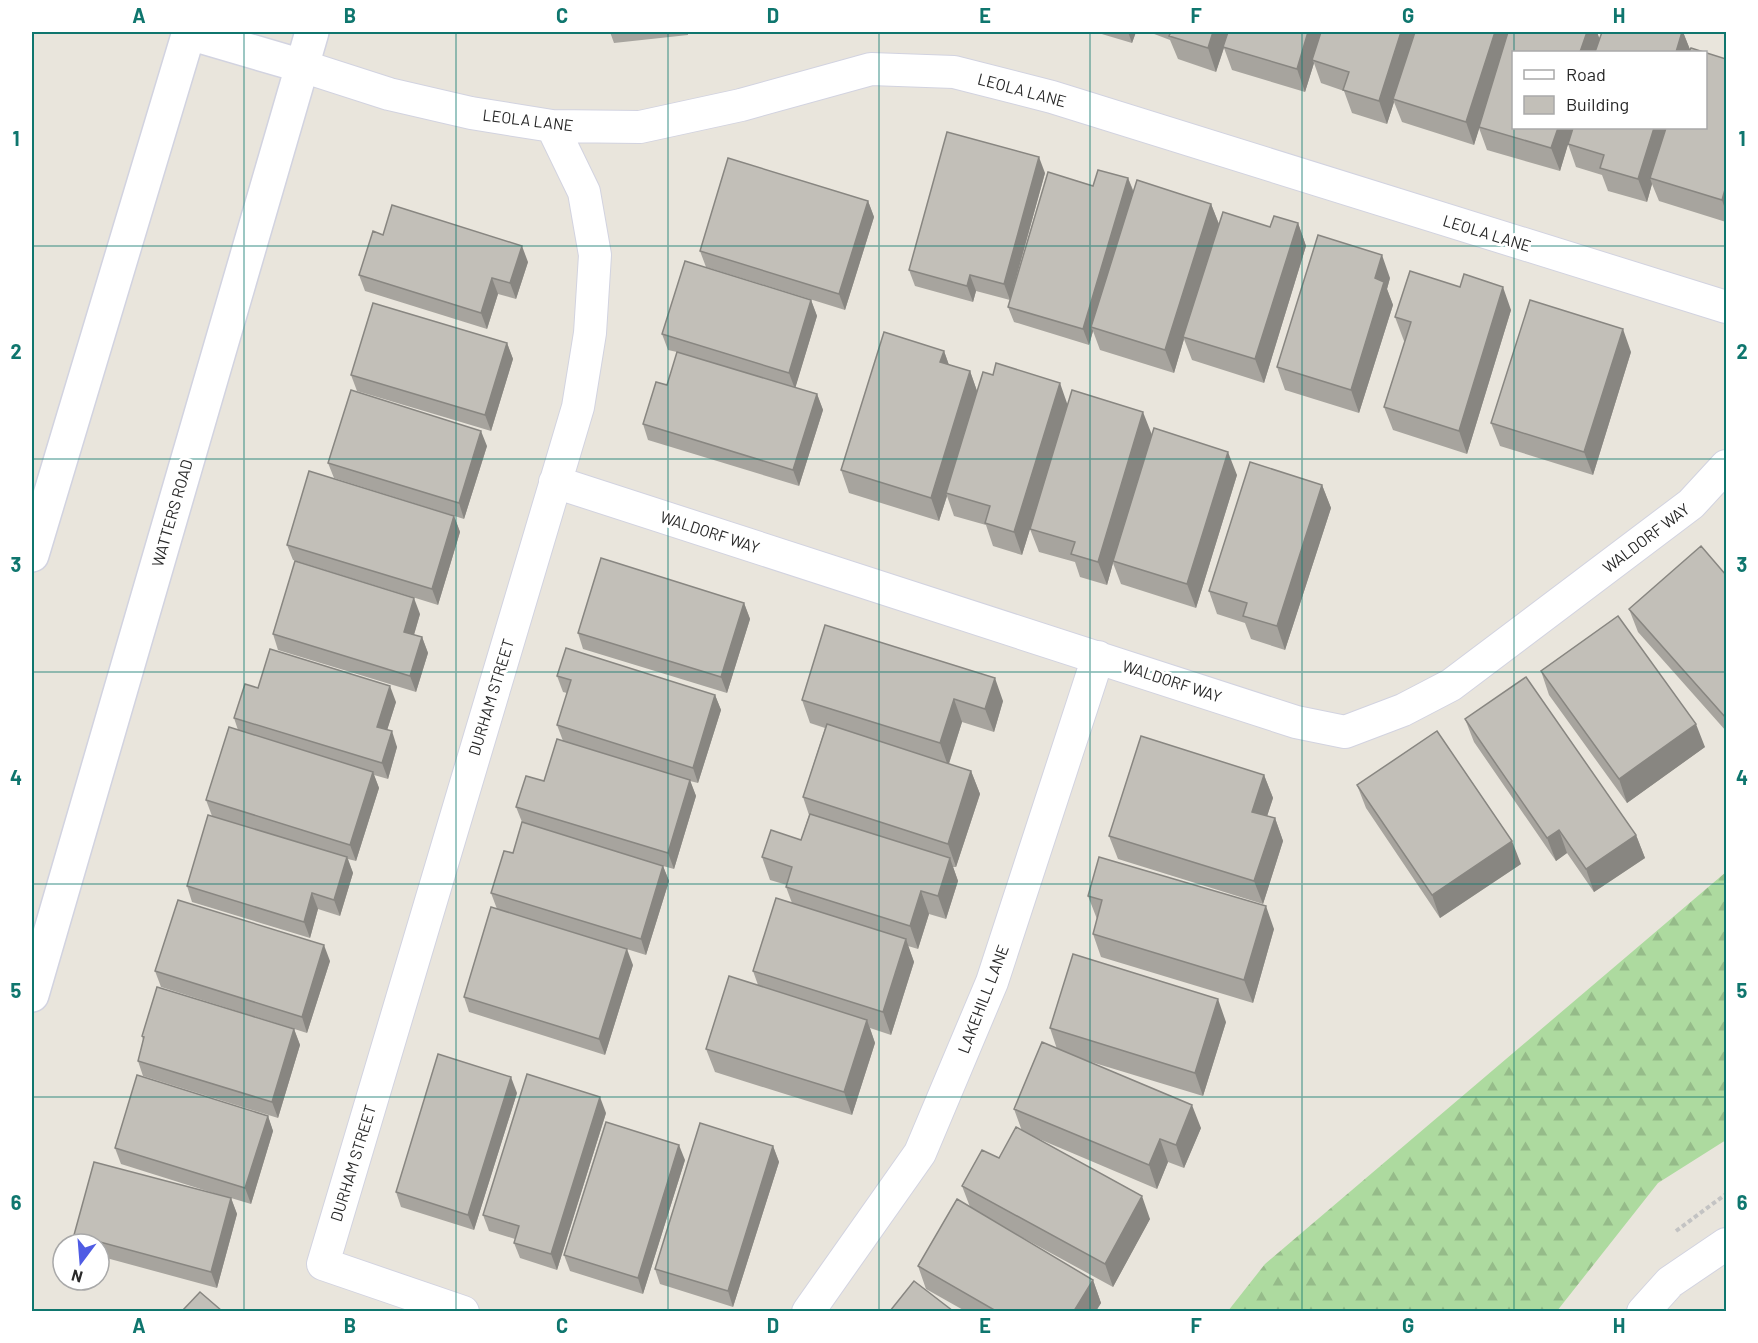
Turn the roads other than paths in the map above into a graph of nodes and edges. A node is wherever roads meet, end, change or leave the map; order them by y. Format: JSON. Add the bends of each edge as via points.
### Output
{"nodes":[{"id":1,"x":189,"y":32,"type":"edge"},
{"id":2,"x":312,"y":32,"type":"edge"},
{"id":3,"x":302,"y":66,"type":"junction"},
{"id":4,"x":552,"y":126,"type":"junction"},
{"id":5,"x":1726,"y":308,"type":"edge"},
{"id":6,"x":1726,"y":466,"type":"edge"},
{"id":7,"x":555,"y":482,"type":"junction"},
{"id":8,"x":32,"y":555,"type":"edge"},
{"id":9,"x":1098,"y":657,"type":"junction"},
{"id":10,"x":32,"y":995,"type":"edge"},
{"id":11,"x":1726,"y":1244,"type":"edge"},
{"id":12,"x":463,"y":1311,"type":"edge"},
{"id":13,"x":808,"y":1311,"type":"edge"},
{"id":14,"x":1642,"y":1311,"type":"edge"}],
"edges":[{"from":1,"to":3,"type":"main road"},
{"from":1,"to":8,"type":"main road"},
{"from":2,"to":3,"type":"main road","name":"WATTERS ROAD"},
{"from":3,"to":4,"type":"street","name":"LEOLA LANE","via":[[389,94]]},
{"from":3,"to":10,"type":"main road","name":"WATTERS ROAD"},
{"from":4,"to":5,"type":"street","name":"LEOLA LANE","via":[[640,127],[741,105],[871,69],[954,72],[1052,97]]},
{"from":4,"to":7,"type":"street","name":"DURHAM STREET","via":[[584,192],[595,255],[590,333],[578,406]]},
{"from":6,"to":9,"type":"street","name":"WALDORF WAY","via":[[1691,504],[1450,685],[1403,710],[1345,732],[1296,722]]},
{"from":7,"to":9,"type":"street","name":"WALDORF WAY"},
{"from":7,"to":12,"type":"street","name":"DURHAM STREET","via":[[323,1264]]},
{"from":9,"to":13,"type":"street","name":"LAKEHILL LANE","via":[[992,982],[920,1153]]},
{"from":11,"to":14,"type":"street","via":[[1670,1282]]}]}
